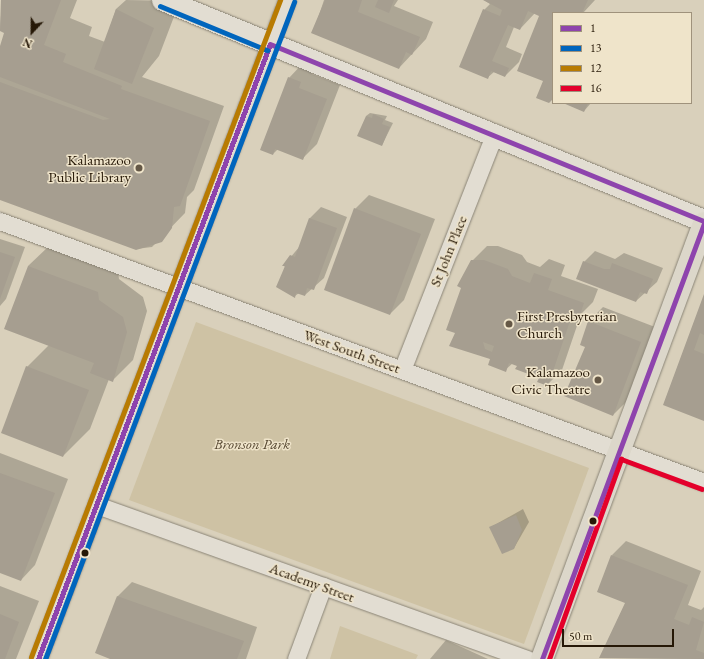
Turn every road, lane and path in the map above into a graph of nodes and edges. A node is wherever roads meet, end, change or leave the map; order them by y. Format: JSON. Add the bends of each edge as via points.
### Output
{"nodes":[{"id":1,"x":162,"y":0,"type":"edge"},
{"id":2,"x":286,"y":0,"type":"edge"},
{"id":3,"x":270,"y":44,"type":"junction"},
{"id":4,"x":495,"y":133,"type":"junction"},
{"id":5,"x":0,"y":221,"type":"edge"},
{"id":6,"x":704,"y":222,"type":"edge"},
{"id":7,"x":179,"y":288,"type":"junction"},
{"id":8,"x":402,"y":370,"type":"junction"},
{"id":9,"x":617,"y":450,"type":"junction"},
{"id":10,"x":704,"y":482,"type":"edge"},
{"id":11,"x":97,"y":505,"type":"junction"},
{"id":12,"x":323,"y":586,"type":"junction"},
{"id":13,"x":38,"y":659,"type":"edge"},
{"id":14,"x":296,"y":659,"type":"edge"},
{"id":15,"x":527,"y":659,"type":"edge"},
{"id":16,"x":542,"y":659,"type":"edge"}],
"edges":[{"from":1,"to":3,"type":"street"},
{"from":2,"to":3,"type":"street"},
{"from":3,"to":4,"type":"street"},
{"from":3,"to":7,"type":"street"},
{"from":4,"to":6,"type":"street"},
{"from":4,"to":8,"type":"street","name":"St John Place"},
{"from":5,"to":7,"type":"street","name":"West South Street"},
{"from":6,"to":9,"type":"main road"},
{"from":7,"to":8,"type":"street","name":"West South Street"},
{"from":7,"to":11,"type":"street"},
{"from":8,"to":9,"type":"street","name":"West South Street"},
{"from":9,"to":10,"type":"street","name":"West South Street"},
{"from":9,"to":16,"type":"main road"},
{"from":11,"to":12,"type":"street","name":"Academy Street"},
{"from":11,"to":13,"type":"street"},
{"from":12,"to":14,"type":"street"},
{"from":12,"to":15,"type":"street","name":"Academy Street"}]}
